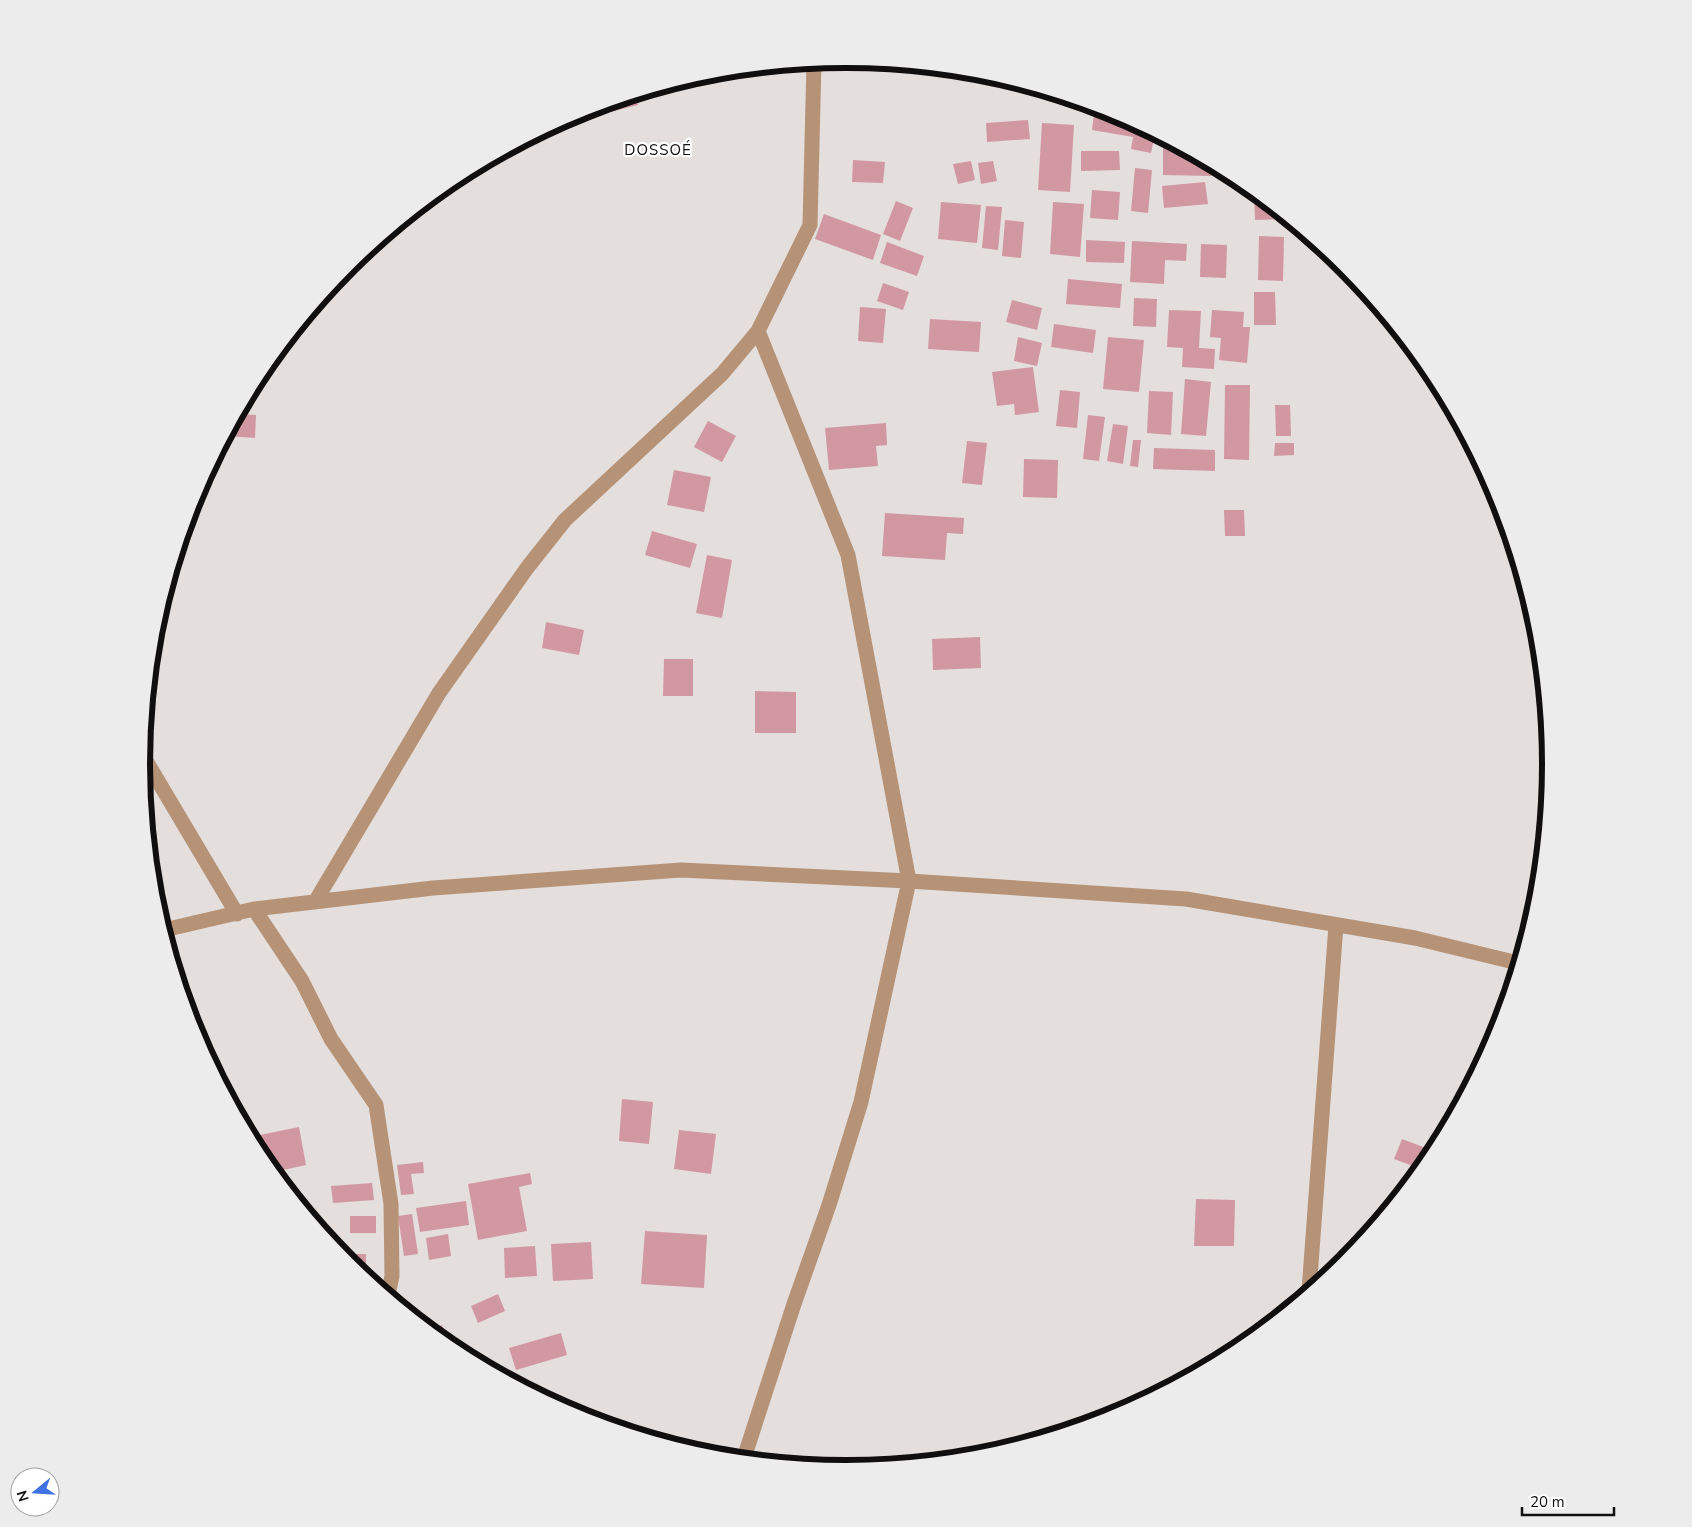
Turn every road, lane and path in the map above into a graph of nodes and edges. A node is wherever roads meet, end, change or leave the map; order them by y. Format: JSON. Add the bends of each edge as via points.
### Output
{"nodes":[{"id":1,"x":814,"y":69,"type":"edge"},
{"id":2,"x":758,"y":331,"type":"junction"},
{"id":3,"x":150,"y":768,"type":"edge"},
{"id":4,"x":909,"y":881,"type":"junction"},
{"id":5,"x":315,"y":902,"type":"junction"},
{"id":6,"x":254,"y":909,"type":"junction"},
{"id":7,"x":237,"y":914,"type":"junction"},
{"id":8,"x":1336,"y":925,"type":"junction"},
{"id":9,"x":170,"y":929,"type":"edge"},
{"id":10,"x":1513,"y":962,"type":"edge"},
{"id":11,"x":1310,"y":1283,"type":"edge"},
{"id":12,"x":389,"y":1289,"type":"edge"},
{"id":13,"x":746,"y":1452,"type":"edge"}],
"edges":[{"from":1,"to":2,"type":"street","via":[[810,225]]},
{"from":2,"to":4,"type":"street","via":[[848,555]]},
{"from":2,"to":5,"type":"street","via":[[722,374],[566,520],[526,568],[439,693]]},
{"from":3,"to":7,"type":"street"},
{"from":4,"to":5,"type":"street","via":[[681,870],[432,888]]},
{"from":4,"to":8,"type":"street","via":[[1186,899]]},
{"from":4,"to":13,"type":"street","via":[[861,1102]]},
{"from":5,"to":6,"type":"street"},
{"from":6,"to":7,"type":"street"},
{"from":6,"to":12,"type":"street","via":[[302,981],[331,1039],[376,1106],[391,1204]]},
{"from":7,"to":9,"type":"street"},
{"from":8,"to":10,"type":"street","via":[[1415,938]]},
{"from":8,"to":11,"type":"street"}]}
